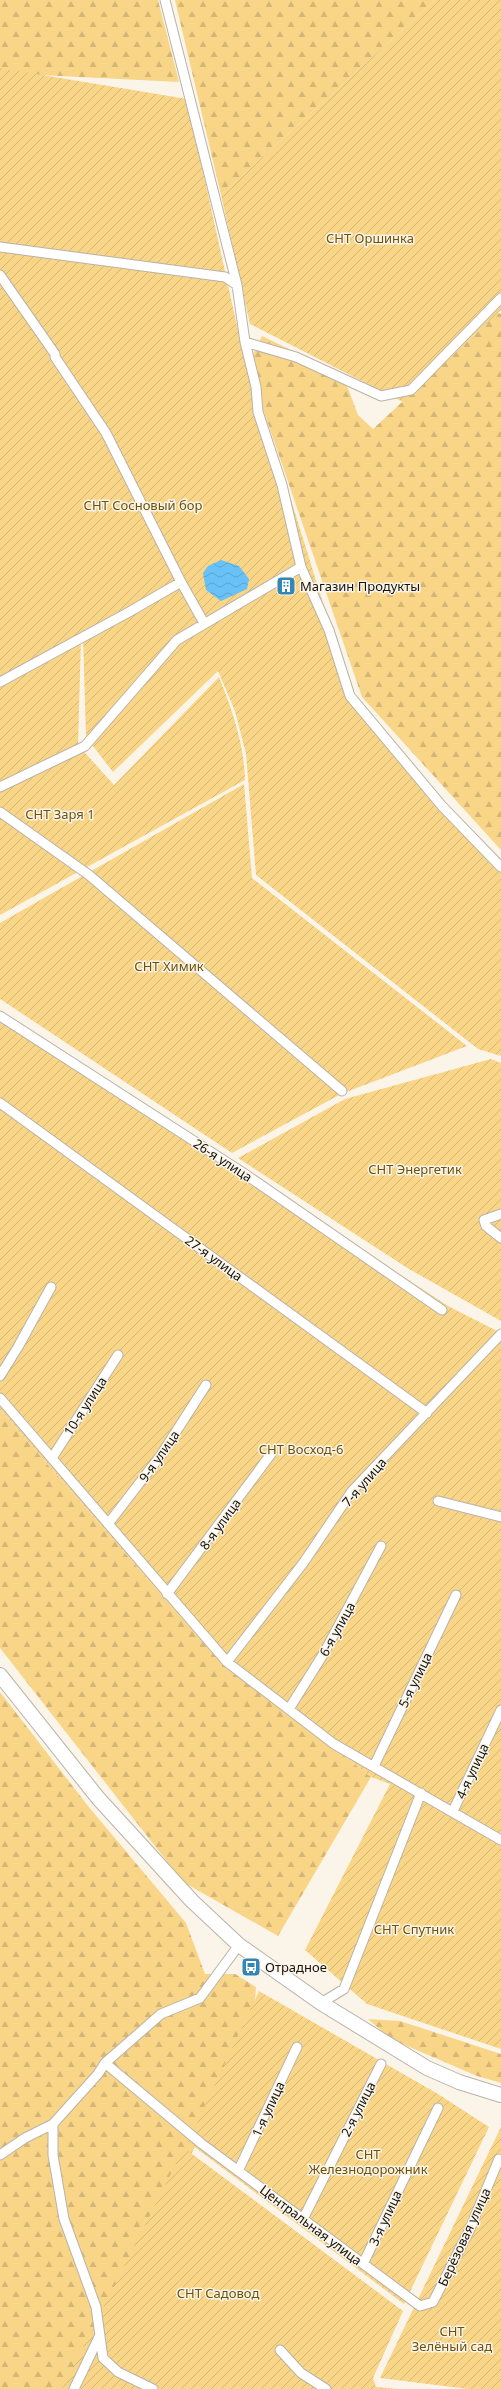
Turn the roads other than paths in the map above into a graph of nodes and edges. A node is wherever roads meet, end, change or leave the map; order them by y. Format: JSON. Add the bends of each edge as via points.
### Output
{"nodes":[{"id":1,"x":165,"y":0,"type":"edge"},
{"id":2,"x":0,"y":247,"type":"edge"},
{"id":3,"x":0,"y":275,"type":"edge"},
{"id":4,"x":237,"y":285,"type":"junction"},
{"id":5,"x":501,"y":298,"type":"edge"},
{"id":6,"x":244,"y":342,"type":"junction"},
{"id":7,"x":301,"y":567,"type":"junction"},
{"id":8,"x":181,"y":582,"type":"junction"},
{"id":9,"x":204,"y":623,"type":"junction"},
{"id":10,"x":0,"y":682,"type":"edge"},
{"id":11,"x":0,"y":787,"type":"edge"},
{"id":12,"x":0,"y":812,"type":"edge"},
{"id":13,"x":501,"y":867,"type":"edge"},
{"id":14,"x":0,"y":1016,"type":"edge"},
{"id":15,"x":342,"y":1091,"type":"dead end"},
{"id":16,"x":0,"y":1104,"type":"edge"},
{"id":17,"x":501,"y":1214,"type":"edge"},
{"id":18,"x":501,"y":1238,"type":"edge"},
{"id":19,"x":51,"y":1287,"type":"dead end"},
{"id":20,"x":442,"y":1310,"type":"dead end"},
{"id":21,"x":501,"y":1334,"type":"edge"},
{"id":22,"x":118,"y":1355,"type":"dead end"},
{"id":23,"x":0,"y":1376,"type":"edge"},
{"id":24,"x":206,"y":1384,"type":"dead end"},
{"id":25,"x":0,"y":1398,"type":"edge"},
{"id":26,"x":427,"y":1413,"type":"junction"},
{"id":27,"x":271,"y":1454,"type":"dead end"},
{"id":28,"x":52,"y":1458,"type":"junction"},
{"id":29,"x":438,"y":1501,"type":"dead end"},
{"id":30,"x":501,"y":1517,"type":"edge"},
{"id":31,"x":108,"y":1524,"type":"junction"},
{"id":32,"x":381,"y":1546,"type":"dead end"},
{"id":33,"x":167,"y":1594,"type":"junction"},
{"id":34,"x":456,"y":1595,"type":"dead end"},
{"id":35,"x":228,"y":1662,"type":"junction"},
{"id":36,"x":0,"y":1675,"type":"edge"},
{"id":37,"x":289,"y":1709,"type":"junction"},
{"id":38,"x":501,"y":1710,"type":"edge"},
{"id":39,"x":374,"y":1766,"type":"junction"},
{"id":40,"x":421,"y":1793,"type":"junction"},
{"id":41,"x":453,"y":1811,"type":"junction"},
{"id":42,"x":501,"y":1840,"type":"edge"},
{"id":43,"x":238,"y":1945,"type":"junction"},
{"id":44,"x":321,"y":2003,"type":"junction"},
{"id":45,"x":297,"y":2047,"type":"dead end"},
{"id":46,"x":105,"y":2063,"type":"junction"},
{"id":47,"x":381,"y":2064,"type":"dead end"},
{"id":48,"x":501,"y":2095,"type":"edge"},
{"id":49,"x":438,"y":2108,"type":"dead end"},
{"id":50,"x":53,"y":2124,"type":"junction"},
{"id":51,"x":0,"y":2155,"type":"edge"},
{"id":52,"x":499,"y":2159,"type":"dead end"},
{"id":53,"x":238,"y":2171,"type":"junction"},
{"id":54,"x":303,"y":2219,"type":"junction"},
{"id":55,"x":363,"y":2264,"type":"junction"},
{"id":56,"x":420,"y":2306,"type":"joint"},
{"id":57,"x":99,"y":2338,"type":"junction"},
{"id":58,"x":280,"y":2350,"type":"dead end"},
{"id":59,"x":74,"y":2389,"type":"edge"},
{"id":60,"x":153,"y":2389,"type":"edge"},
{"id":61,"x":326,"y":2389,"type":"edge"}],
"edges":[{"from":1,"to":4,"type":"street"},
{"from":2,"to":4,"type":"street","via":[[225,276]]},
{"from":3,"to":8,"type":"street","via":[[106,433]]},
{"from":4,"to":6,"type":"street"},
{"from":5,"to":6,"type":"street","via":[[411,390],[381,396],[296,357]]},
{"from":6,"to":7,"type":"street","via":[[256,387],[258,412],[282,485]]},
{"from":7,"to":9,"type":"street"},
{"from":7,"to":13,"type":"street","via":[[329,630],[350,696],[442,806]]},
{"from":8,"to":9,"type":"street"},
{"from":8,"to":10,"type":"street"},
{"from":9,"to":11,"type":"street","via":[[176,640],[85,746]]},
{"from":12,"to":15,"type":"street","via":[[89,875]]},
{"from":14,"to":20,"type":"street","name":"26-я улица","via":[[242,1172]]},
{"from":16,"to":26,"type":"street","name":"27-я улица"},
{"from":17,"to":18,"type":"street","via":[[484,1220],[486,1226]]},
{"from":19,"to":23,"type":"street"},
{"from":21,"to":26,"type":"street","name":"7-я улица"},
{"from":22,"to":28,"type":"street","name":"10-я улица"},
{"from":24,"to":31,"type":"street","name":"9-я улица","via":[[161,1455]]},
{"from":25,"to":28,"type":"street"},
{"from":26,"to":35,"type":"street","name":"7-я улица","via":[[352,1491],[304,1562]]},
{"from":27,"to":33,"type":"street","name":"8-я улица"},
{"from":28,"to":31,"type":"street"},
{"from":29,"to":30,"type":"street"},
{"from":31,"to":33,"type":"street"},
{"from":32,"to":37,"type":"street","name":"6-я улица","via":[[324,1653]]},
{"from":33,"to":35,"type":"street"},
{"from":34,"to":39,"type":"street","name":"5-я улица"},
{"from":35,"to":37,"type":"street"},
{"from":36,"to":43,"type":"main road","via":[[98,1798],[165,1873]]},
{"from":37,"to":39,"type":"street","via":[[334,1744]]},
{"from":38,"to":41,"type":"street","name":"4-я улица"},
{"from":39,"to":40,"type":"street"},
{"from":40,"to":41,"type":"street"},
{"from":40,"to":44,"type":"street","via":[[344,1989]]},
{"from":41,"to":42,"type":"street"},
{"from":43,"to":44,"type":"main road"},
{"from":43,"to":46,"type":"street","via":[[200,1998],[161,2014]]},
{"from":44,"to":48,"type":"main road","via":[[427,2068],[459,2082]]},
{"from":45,"to":53,"type":"street","name":"1-я улица"},
{"from":46,"to":50,"type":"street"},
{"from":46,"to":53,"type":"street","name":"Центральная улица"},
{"from":47,"to":54,"type":"street","name":"2-я улица"},
{"from":49,"to":55,"type":"street","name":"3-я улица"},
{"from":50,"to":51,"type":"street","via":[[25,2138]]},
{"from":50,"to":57,"type":"street","via":[[54,2155],[64,2219],[96,2307]]},
{"from":52,"to":56,"type":"street","name":"Берёзовая улица","via":[[469,2231],[433,2302]]},
{"from":53,"to":54,"type":"street","name":"Центральная улица"},
{"from":54,"to":55,"type":"street","name":"Центральная улица"},
{"from":55,"to":56,"type":"street","name":"Центральная улица"},
{"from":57,"to":59,"type":"street"},
{"from":57,"to":60,"type":"street","via":[[103,2358],[108,2363],[118,2372]]},
{"from":58,"to":61,"type":"street","via":[[301,2373]]}]}
